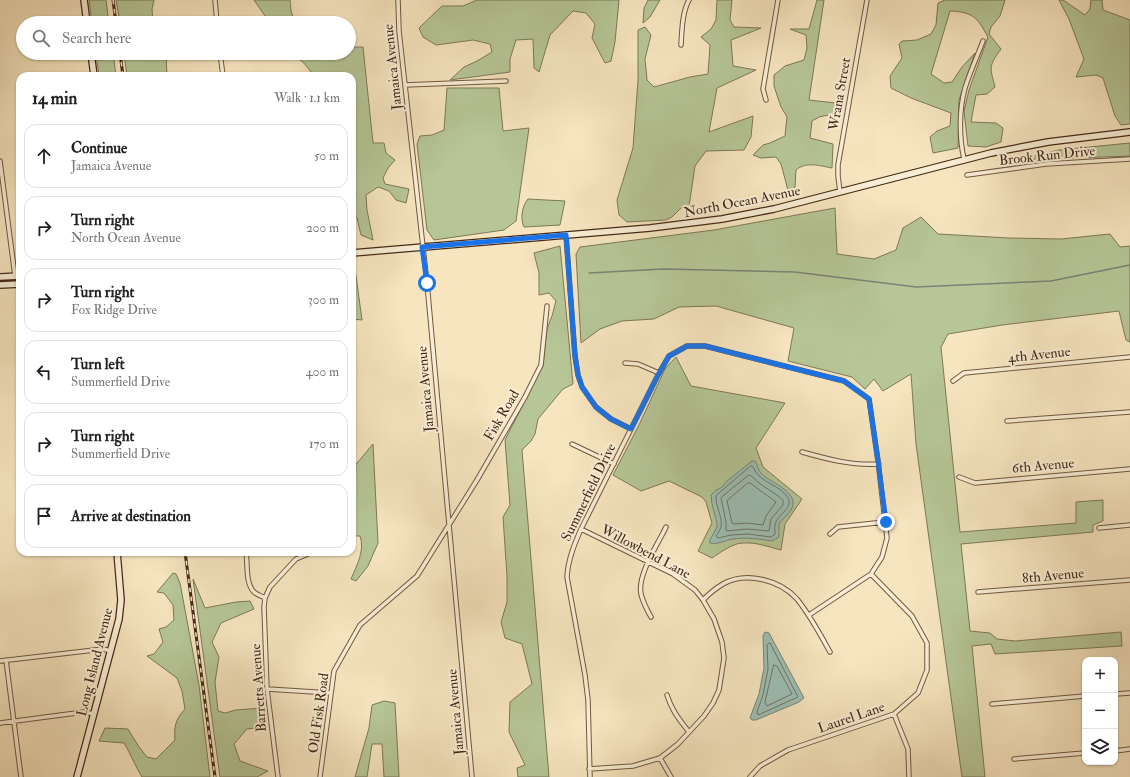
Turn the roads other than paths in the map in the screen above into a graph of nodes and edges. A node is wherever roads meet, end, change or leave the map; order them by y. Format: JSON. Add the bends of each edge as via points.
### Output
{"nodes":[{"id":1,"x":84,"y":0,"type":"edge"},
{"id":2,"x":215,"y":0,"type":"edge"},
{"id":3,"x":398,"y":0,"type":"edge"},
{"id":4,"x":689,"y":0,"type":"edge"},
{"id":5,"x":778,"y":0,"type":"edge"},
{"id":6,"x":867,"y":0,"type":"edge"},
{"id":7,"x":86,"y":16,"type":"edge"},
{"id":8,"x":216,"y":16,"type":"edge"},
{"id":9,"x":983,"y":41,"type":"dead end"},
{"id":10,"x":681,"y":45,"type":"dead end"},
{"id":11,"x":92,"y":60,"type":"edge"},
{"id":12,"x":221,"y":60,"type":"edge"},
{"id":13,"x":93,"y":72,"type":"edge"},
{"id":14,"x":222,"y":72,"type":"edge"},
{"id":15,"x":506,"y":81,"type":"dead end"},
{"id":16,"x":405,"y":86,"type":"junction"},
{"id":17,"x":766,"y":100,"type":"dead end"},
{"id":18,"x":1130,"y":132,"type":"edge"},
{"id":19,"x":964,"y":159,"type":"junction"},
{"id":20,"x":1130,"y":159,"type":"edge"},
{"id":21,"x":0,"y":161,"type":"edge"},
{"id":22,"x":967,"y":175,"type":"dead end"},
{"id":23,"x":840,"y":192,"type":"junction"},
{"id":24,"x":566,"y":235,"type":"junction"},
{"id":25,"x":422,"y":247,"type":"junction"},
{"id":26,"x":356,"y":253,"type":"edge"},
{"id":27,"x":16,"y":269,"type":"edge"},
{"id":28,"x":16,"y":276,"type":"edge"},
{"id":29,"x":0,"y":277,"type":"edge"},
{"id":30,"x":16,"y":284,"type":"edge"},
{"id":31,"x":0,"y":285,"type":"edge"},
{"id":32,"x":547,"y":306,"type":"dead end"},
{"id":33,"x":1130,"y":356,"type":"edge"},
{"id":34,"x":625,"y":363,"type":"dead end"},
{"id":35,"x":659,"y":373,"type":"junction"},
{"id":36,"x":953,"y":381,"type":"dead end"},
{"id":37,"x":1130,"y":412,"type":"edge"},
{"id":38,"x":1007,"y":421,"type":"dead end"},
{"id":39,"x":631,"y":429,"type":"junction"},
{"id":40,"x":572,"y":444,"type":"dead end"},
{"id":41,"x":802,"y":452,"type":"dead end"},
{"id":42,"x":614,"y":464,"type":"junction"},
{"id":43,"x":879,"y":464,"type":"junction"},
{"id":44,"x":1130,"y":469,"type":"edge"},
{"id":45,"x":959,"y":477,"type":"dead end"},
{"id":46,"x":886,"y":522,"type":"junction"},
{"id":47,"x":1130,"y":525,"type":"edge"},
{"id":48,"x":449,"y":526,"type":"junction"},
{"id":49,"x":666,"y":527,"type":"dead end"},
{"id":50,"x":1099,"y":528,"type":"dead end"},
{"id":51,"x":581,"y":529,"type":"junction"},
{"id":52,"x":830,"y":534,"type":"dead end"},
{"id":53,"x":117,"y":556,"type":"edge"},
{"id":54,"x":246,"y":556,"type":"edge"},
{"id":55,"x":302,"y":556,"type":"edge"},
{"id":56,"x":648,"y":562,"type":"junction"},
{"id":57,"x":871,"y":574,"type":"junction"},
{"id":58,"x":1130,"y":580,"type":"edge"},
{"id":59,"x":978,"y":592,"type":"dead end"},
{"id":60,"x":266,"y":598,"type":"junction"},
{"id":61,"x":703,"y":600,"type":"junction"},
{"id":62,"x":809,"y":615,"type":"junction"},
{"id":63,"x":651,"y":618,"type":"dead end"},
{"id":64,"x":111,"y":651,"type":"junction"},
{"id":65,"x":830,"y":652,"type":"dead end"},
{"id":66,"x":6,"y":660,"type":"junction"},
{"id":67,"x":0,"y":661,"type":"edge"},
{"id":68,"x":267,"y":688,"type":"junction"},
{"id":69,"x":331,"y":693,"type":"junction"},
{"id":70,"x":1130,"y":693,"type":"edge"},
{"id":71,"x":1118,"y":694,"type":"edge"},
{"id":72,"x":667,"y":695,"type":"dead end"},
{"id":73,"x":1082,"y":696,"type":"edge"},
{"id":74,"x":992,"y":704,"type":"dead end"},
{"id":75,"x":94,"y":714,"type":"junction"},
{"id":76,"x":894,"y":714,"type":"junction"},
{"id":77,"x":14,"y":721,"type":"junction"},
{"id":78,"x":0,"y":723,"type":"edge"},
{"id":79,"x":689,"y":732,"type":"junction"},
{"id":80,"x":1130,"y":749,"type":"edge"},
{"id":81,"x":1118,"y":750,"type":"edge"},
{"id":82,"x":1082,"y":753,"type":"edge"},
{"id":83,"x":660,"y":758,"type":"junction"},
{"id":84,"x":1014,"y":759,"type":"dead end"},
{"id":85,"x":589,"y":769,"type":"junction"},
{"id":86,"x":21,"y":777,"type":"edge"},
{"id":87,"x":77,"y":777,"type":"edge"},
{"id":88,"x":278,"y":777,"type":"edge"},
{"id":89,"x":320,"y":777,"type":"edge"},
{"id":90,"x":472,"y":777,"type":"edge"},
{"id":91,"x":590,"y":777,"type":"edge"},
{"id":92,"x":671,"y":777,"type":"edge"},
{"id":93,"x":750,"y":777,"type":"edge"},
{"id":94,"x":909,"y":777,"type":"edge"}],
"edges":[{"from":1,"to":7,"type":"main road"},
{"from":2,"to":8,"type":"street"},
{"from":3,"to":16,"type":"street","name":"Jamaica Avenue"},
{"from":4,"to":10,"type":"street","via":[[684,16]]},
{"from":5,"to":17,"type":"street","via":[[763,89]]},
{"from":6,"to":23,"type":"street","name":"Wrana Street","via":[[838,165]]},
{"from":9,"to":19,"type":"street","via":[[965,88],[961,126]]},
{"from":11,"to":13,"type":"main road"},
{"from":12,"to":14,"type":"street"},
{"from":15,"to":16,"type":"street"},
{"from":16,"to":25,"type":"street","name":"Jamaica Avenue"},
{"from":18,"to":19,"type":"main road","name":"North Ocean Avenue","via":[[1048,142]]},
{"from":19,"to":23,"type":"main road","name":"North Ocean Avenue"},
{"from":20,"to":22,"type":"street","name":"Brook Run Drive","via":[[1046,164]]},
{"from":21,"to":27,"type":"street"},
{"from":23,"to":24,"type":"main road","name":"North Ocean Avenue","via":[[722,219]]},
{"from":24,"to":25,"type":"main road","name":"North Ocean Avenue"},
{"from":24,"to":39,"type":"street","via":[[575,356],[582,387],[596,407],[611,419]]},
{"from":25,"to":26,"type":"main road","name":"North Ocean Avenue"},
{"from":25,"to":48,"type":"street","name":"Jamaica Avenue"},
{"from":28,"to":29,"type":"main road"},
{"from":30,"to":31,"type":"main road"},
{"from":32,"to":48,"type":"street","name":"Fisk Road","via":[[541,365]]},
{"from":33,"to":36,"type":"street","name":"4th Avenue","via":[[964,372]]},
{"from":34,"to":35,"type":"street","via":[[638,364]]},
{"from":35,"to":39,"type":"street","name":"Summerfield Drive"},
{"from":35,"to":43,"type":"street","name":"Summerfield Drive","via":[[669,356],[687,346],[705,346],[844,381],[869,399]]},
{"from":37,"to":38,"type":"street"},
{"from":39,"to":42,"type":"street","name":"Summerfield Drive"},
{"from":40,"to":42,"type":"street"},
{"from":41,"to":43,"type":"street","via":[[852,464]]},
{"from":42,"to":51,"type":"street","name":"Summerfield Drive"},
{"from":43,"to":46,"type":"street","name":"Summerfield Drive"},
{"from":44,"to":45,"type":"street","name":"6th Avenue","via":[[975,482]]},
{"from":46,"to":52,"type":"street","via":[[838,527]]},
{"from":46,"to":57,"type":"street","name":"Summerfield Drive","via":[[887,538],[882,557]]},
{"from":47,"to":50,"type":"street"},
{"from":48,"to":69,"type":"street","name":"Old Fisk Road","via":[[417,576],[360,625],[334,671]]},
{"from":48,"to":90,"type":"street","name":"Jamaica Avenue"},
{"from":49,"to":56,"type":"street"},
{"from":51,"to":56,"type":"street","name":"Willowbend Lane"},
{"from":51,"to":85,"type":"street","name":"Summerfield Drive","via":[[572,550],[567,577],[588,700]]},
{"from":53,"to":64,"type":"main road","name":"Long Island Avenue","via":[[120,606]]},
{"from":54,"to":60,"type":"street","via":[[251,587],[255,593]]},
{"from":55,"to":60,"type":"street","name":"Barretts Avenue","via":[[296,558],[270,587]]},
{"from":56,"to":61,"type":"street","name":"Willowbend Lane","via":[[686,583]]},
{"from":56,"to":63,"type":"street","via":[[641,584],[641,594]]},
{"from":57,"to":62,"type":"street","name":"Summerfield Drive"},
{"from":57,"to":76,"type":"street","name":"Laurel Lane","via":[[912,616],[927,643],[927,670],[918,693]]},
{"from":58,"to":59,"type":"street","name":"8th Avenue"},
{"from":60,"to":68,"type":"street","name":"Barretts Avenue","via":[[264,607]]},
{"from":61,"to":62,"type":"street","via":[[723,584],[743,578],[758,578],[792,594]]},
{"from":61,"to":79,"type":"street","name":"Willowbend Lane","via":[[714,619],[722,642],[724,658],[719,690],[713,704]]},
{"from":62,"to":65,"type":"street"},
{"from":64,"to":66,"type":"street","via":[[103,649]]},
{"from":64,"to":75,"type":"main road","name":"Long Island Avenue"},
{"from":66,"to":67,"type":"street"},
{"from":66,"to":77,"type":"street"},
{"from":68,"to":69,"type":"street"},
{"from":68,"to":88,"type":"street","name":"Barretts Avenue"},
{"from":69,"to":89,"type":"street","name":"Old Fisk Road"},
{"from":70,"to":71,"type":"street"},
{"from":72,"to":79,"type":"street","via":[[676,716]]},
{"from":73,"to":74,"type":"street"},
{"from":75,"to":77,"type":"street","via":[[84,712]]},
{"from":75,"to":87,"type":"main road","name":"Long Island Avenue"},
{"from":76,"to":93,"type":"street","name":"Laurel Lane","via":[[788,750],[760,766]]},
{"from":76,"to":94,"type":"street","via":[[908,749]]},
{"from":77,"to":78,"type":"street"},
{"from":77,"to":86,"type":"street"},
{"from":79,"to":83,"type":"street","name":"Willowbend Lane"},
{"from":80,"to":81,"type":"street"},
{"from":82,"to":84,"type":"street"},
{"from":83,"to":85,"type":"street","name":"Willowbend Lane","via":[[633,766]]},
{"from":83,"to":92,"type":"street"},
{"from":85,"to":91,"type":"street","name":"Summerfield Drive"}]}
